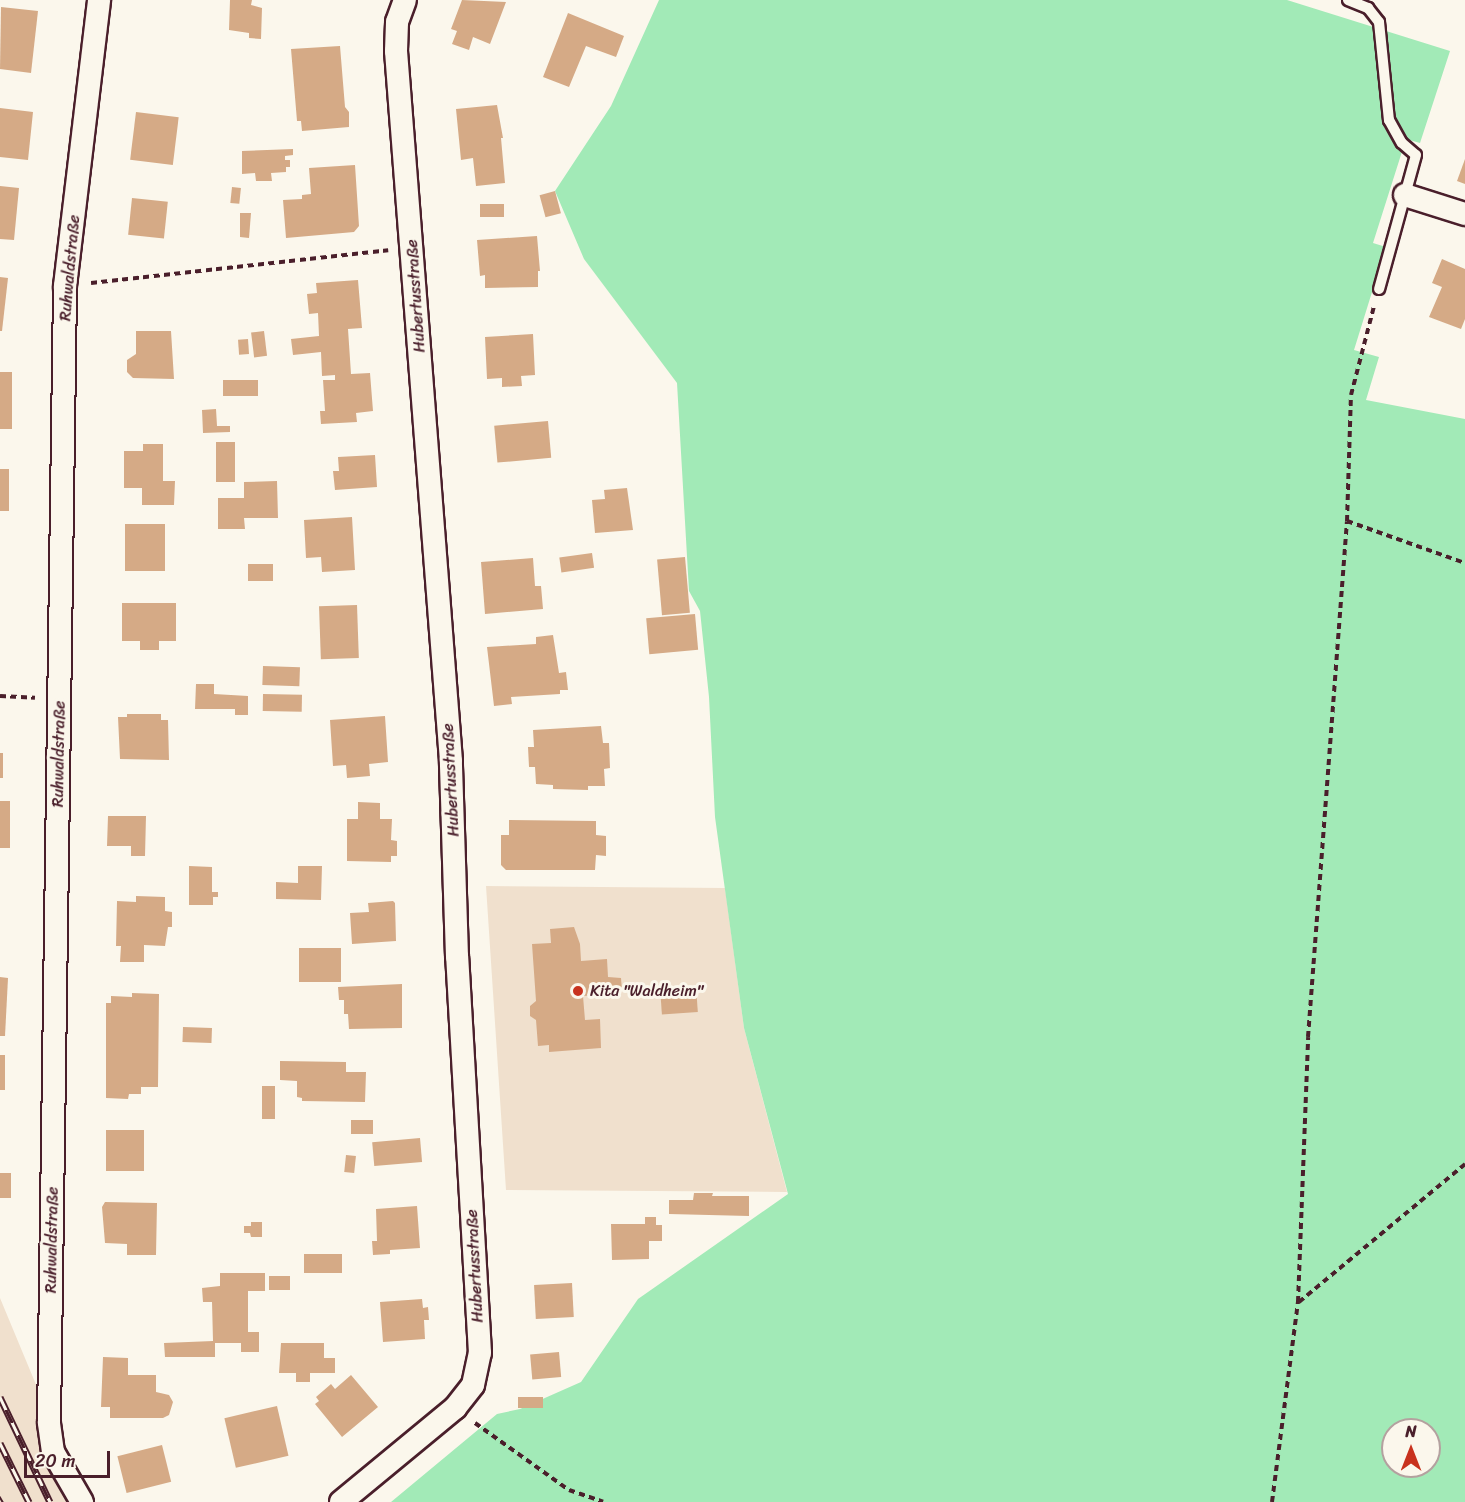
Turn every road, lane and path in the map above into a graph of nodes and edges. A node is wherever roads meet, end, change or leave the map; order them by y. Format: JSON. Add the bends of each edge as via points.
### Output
{"nodes":[{"id":1,"x":99,"y":0,"type":"edge"},
{"id":2,"x":405,"y":0,"type":"edge"},
{"id":3,"x":1348,"y":0,"type":"edge"},
{"id":4,"x":1405,"y":195,"type":"junction"},
{"id":5,"x":1465,"y":214,"type":"edge"},
{"id":6,"x":412,"y":247,"type":"junction"},
{"id":7,"x":65,"y":286,"type":"junction"},
{"id":8,"x":1379,"y":289,"type":"joint"},
{"id":9,"x":1347,"y":521,"type":"junction"},
{"id":10,"x":1465,"y":563,"type":"edge"},
{"id":11,"x":0,"y":696,"type":"edge"},
{"id":12,"x":59,"y":700,"type":"junction"},
{"id":13,"x":1465,"y":1164,"type":"edge"},
{"id":14,"x":1298,"y":1302,"type":"junction"},
{"id":15,"x":455,"y":1408,"type":"junction"},
{"id":16,"x":82,"y":1502,"type":"edge"},
{"id":17,"x":341,"y":1502,"type":"edge"},
{"id":18,"x":603,"y":1502,"type":"edge"},
{"id":19,"x":1272,"y":1502,"type":"edge"}],
"edges":[{"from":1,"to":7,"type":"street","name":"Ruhwaldstraße"},
{"from":2,"to":6,"type":"street","name":"Hubertusstraße","via":[[397,22],[396,51]]},
{"from":3,"to":4,"type":"lane","via":[[1368,8],[1379,22],[1389,120],[1402,143],[1416,155]]},
{"from":4,"to":5,"type":"street"},
{"from":4,"to":8,"type":"lane"},
{"from":6,"to":7,"type":"path"},
{"from":6,"to":15,"type":"street","name":"Hubertusstraße","via":[[451,761],[457,957],[480,1353],[473,1385]]},
{"from":7,"to":12,"type":"street","name":"Ruhwaldstraße"},
{"from":8,"to":9,"type":"path","via":[[1351,395]]},
{"from":9,"to":10,"type":"path"},
{"from":9,"to":14,"type":"path","via":[[1308,1037]]},
{"from":11,"to":12,"type":"path"},
{"from":12,"to":16,"type":"street","name":"Ruhwaldstraße","via":[[49,1422],[53,1452]]},
{"from":13,"to":14,"type":"path"},
{"from":14,"to":19,"type":"path"},
{"from":15,"to":17,"type":"street","name":"Hubertusstraße"},
{"from":15,"to":18,"type":"path","via":[[569,1490]]}]}
